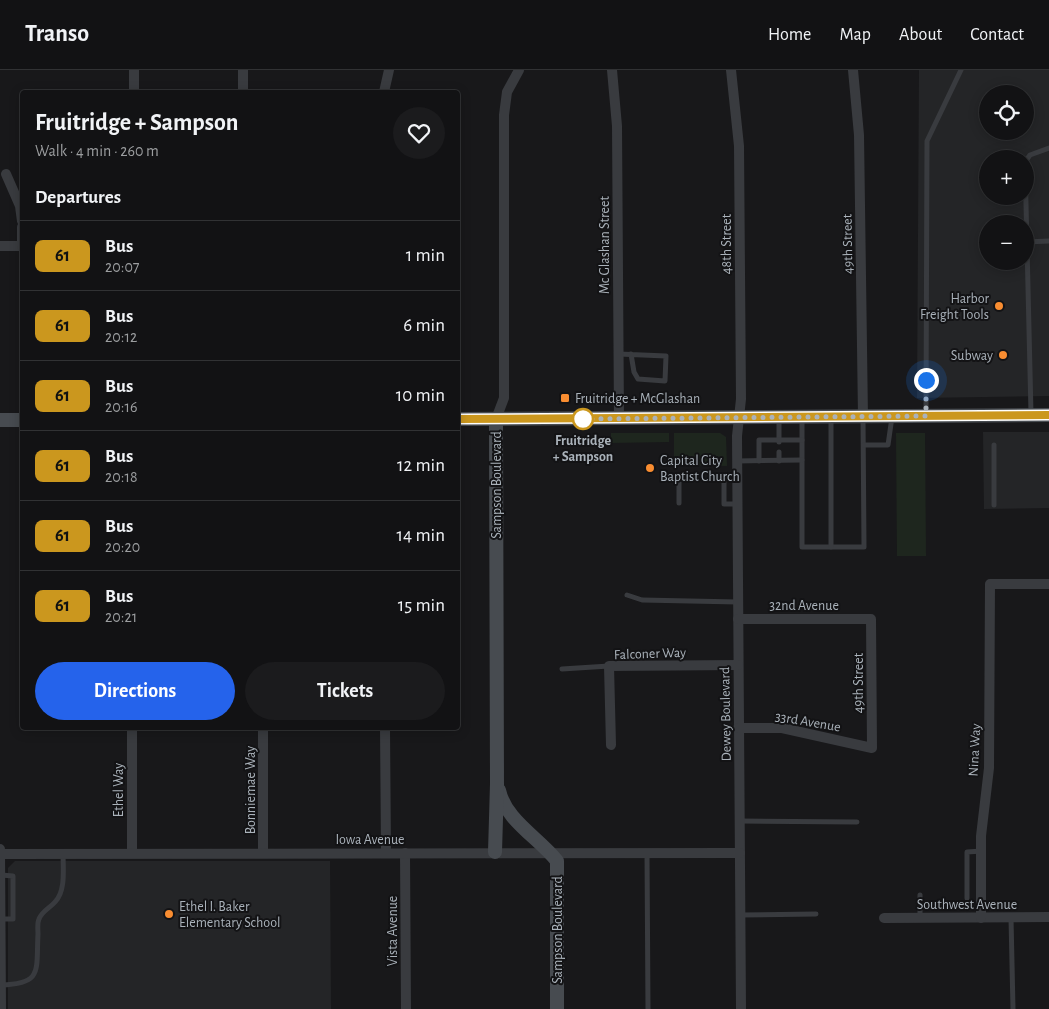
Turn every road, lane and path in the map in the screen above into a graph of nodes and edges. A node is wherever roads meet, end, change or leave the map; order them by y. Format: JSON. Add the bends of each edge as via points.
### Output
{"nodes":[{"id":1,"x":134,"y":70,"type":"edge"},
{"id":2,"x":243,"y":70,"type":"edge"},
{"id":3,"x":389,"y":70,"type":"edge"},
{"id":4,"x":518,"y":70,"type":"edge"},
{"id":5,"x":612,"y":70,"type":"edge"},
{"id":6,"x":731,"y":70,"type":"edge"},
{"id":7,"x":854,"y":70,"type":"edge"},
{"id":8,"x":961,"y":70,"type":"edge"},
{"id":9,"x":134,"y":90,"type":"edge"},
{"id":10,"x":243,"y":90,"type":"edge"},
{"id":11,"x":384,"y":90,"type":"edge"},
{"id":12,"x":1049,"y":148,"type":"edge"},
{"id":13,"x":6,"y":174,"type":"dead end"},
{"id":14,"x":20,"y":206,"type":"edge"},
{"id":15,"x":1026,"y":215,"type":"edge"},
{"id":16,"x":1049,"y":241,"type":"edge"},
{"id":17,"x":1034,"y":242,"type":"edge"},
{"id":18,"x":0,"y":246,"type":"edge"},
{"id":19,"x":20,"y":246,"type":"edge"},
{"id":20,"x":1027,"y":270,"type":"edge"},
{"id":21,"x":619,"y":354,"type":"junction"},
{"id":22,"x":631,"y":354,"type":"junction"},
{"id":23,"x":1031,"y":415,"type":"junction"},
{"id":24,"x":1049,"y":415,"type":"edge"},
{"id":25,"x":926,"y":416,"type":"junction"},
{"id":26,"x":863,"y":417,"type":"junction"},
{"id":27,"x":892,"y":417,"type":"junction"},
{"id":28,"x":739,"y":418,"type":"junction"},
{"id":29,"x":779,"y":418,"type":"junction"},
{"id":30,"x":802,"y":418,"type":"junction"},
{"id":31,"x":831,"y":418,"type":"junction"},
{"id":32,"x":460,"y":419,"type":"edge"},
{"id":33,"x":496,"y":419,"type":"junction"},
{"id":34,"x":619,"y":419,"type":"junction"},
{"id":35,"x":0,"y":420,"type":"edge"},
{"id":36,"x":20,"y":420,"type":"edge"},
{"id":37,"x":802,"y":440,"type":"junction"},
{"id":38,"x":779,"y":441,"type":"junction"},
{"id":39,"x":864,"y":445,"type":"junction"},
{"id":40,"x":994,"y":445,"type":"dead end"},
{"id":41,"x":767,"y":452,"type":"dead end"},
{"id":42,"x":779,"y":452,"type":"dead end"},
{"id":43,"x":786,"y":452,"type":"dead end"},
{"id":44,"x":786,"y":460,"type":"junction"},
{"id":45,"x":802,"y":460,"type":"junction"},
{"id":46,"x":737,"y":461,"type":"junction"},
{"id":47,"x":759,"y":461,"type":"junction"},
{"id":48,"x":767,"y":461,"type":"junction"},
{"id":49,"x":779,"y":461,"type":"junction"},
{"id":50,"x":679,"y":478,"type":"dead end"},
{"id":51,"x":724,"y":479,"type":"dead end"},
{"id":52,"x":679,"y":502,"type":"dead end"},
{"id":53,"x":738,"y":504,"type":"junction"},
{"id":54,"x":994,"y":505,"type":"dead end"},
{"id":55,"x":831,"y":547,"type":"junction"},
{"id":56,"x":1049,"y":584,"type":"edge"},
{"id":57,"x":626,"y":595,"type":"dead end"},
{"id":58,"x":738,"y":602,"type":"junction"},
{"id":59,"x":738,"y":619,"type":"junction"},
{"id":60,"x":871,"y":619,"type":"joint"},
{"id":61,"x":609,"y":666,"type":"junction"},
{"id":62,"x":738,"y":666,"type":"junction"},
{"id":63,"x":562,"y":669,"type":"dead end"},
{"id":64,"x":738,"y":728,"type":"junction"},
{"id":65,"x":132,"y":730,"type":"edge"},
{"id":66,"x":263,"y":730,"type":"edge"},
{"id":67,"x":385,"y":730,"type":"edge"},
{"id":68,"x":611,"y":745,"type":"dead end"},
{"id":69,"x":872,"y":748,"type":"joint"},
{"id":70,"x":497,"y":784,"type":"junction"},
{"id":71,"x":740,"y":821,"type":"junction"},
{"id":72,"x":857,"y":822,"type":"dead end"},
{"id":73,"x":0,"y":848,"type":"edge"},
{"id":74,"x":982,"y":851,"type":"junction"},
{"id":75,"x":263,"y":852,"type":"junction"},
{"id":76,"x":386,"y":852,"type":"junction"},
{"id":77,"x":495,"y":852,"type":"junction"},
{"id":78,"x":647,"y":852,"type":"junction"},
{"id":79,"x":63,"y":853,"type":"junction"},
{"id":80,"x":132,"y":853,"type":"junction"},
{"id":81,"x":406,"y":853,"type":"junction"},
{"id":82,"x":551,"y":853,"type":"junction"},
{"id":83,"x":740,"y":853,"type":"junction"},
{"id":84,"x":0,"y":854,"type":"edge"},
{"id":85,"x":0,"y":876,"type":"edge"},
{"id":86,"x":920,"y":895,"type":"dead end"},
{"id":87,"x":967,"y":898,"type":"dead end"},
{"id":88,"x":816,"y":914,"type":"dead end"},
{"id":89,"x":740,"y":915,"type":"junction"},
{"id":90,"x":1049,"y":917,"type":"edge"},
{"id":91,"x":884,"y":918,"type":"dead end"},
{"id":92,"x":920,"y":918,"type":"junction"},
{"id":93,"x":981,"y":918,"type":"junction"},
{"id":94,"x":1011,"y":918,"type":"junction"},
{"id":95,"x":0,"y":919,"type":"edge"},
{"id":96,"x":1,"y":985,"type":"edge"},
{"id":97,"x":1,"y":1009,"type":"edge"},
{"id":98,"x":406,"y":1009,"type":"edge"},
{"id":99,"x":557,"y":1009,"type":"edge"},
{"id":100,"x":648,"y":1009,"type":"edge"},
{"id":101,"x":741,"y":1009,"type":"edge"},
{"id":102,"x":1013,"y":1009,"type":"edge"}],
"edges":[{"from":1,"to":9,"type":"street"},
{"from":2,"to":10,"type":"street"},
{"from":3,"to":11,"type":"street"},
{"from":4,"to":33,"type":"street","name":"Sampson Boulevard","via":[[507,92],[504,116],[504,398]]},
{"from":5,"to":21,"type":"street","name":"Mc Glashan Street","via":[[617,126]]},
{"from":6,"to":28,"type":"street","name":"48th Street","via":[[739,146]]},
{"from":7,"to":26,"type":"street","name":"49th Street","via":[[859,135]]},
{"from":8,"to":25,"type":"lane","via":[[927,142]]},
{"from":12,"to":15,"type":"lane","via":[[1030,155],[1025,162]]},
{"from":13,"to":14,"type":"street"},
{"from":16,"to":17,"type":"lane"},
{"from":18,"to":19,"type":"street"},
{"from":20,"to":23,"type":"lane"},
{"from":21,"to":22,"type":"lane"},
{"from":21,"to":34,"type":"street","name":"Mc Glashan Street"},
{"from":22,"to":22,"type":"lane","via":[[666,356],[665,381],[638,379]]},
{"from":23,"to":24,"type":"street"},
{"from":23,"to":25,"type":"street"},
{"from":25,"to":27,"type":"street"},
{"from":26,"to":27,"type":"street"},
{"from":26,"to":31,"type":"street"},
{"from":26,"to":39,"type":"lane"},
{"from":27,"to":39,"type":"lane","via":[[888,445]]},
{"from":28,"to":29,"type":"street"},
{"from":28,"to":34,"type":"street"},
{"from":28,"to":46,"type":"street","name":"Dewey Boulevard"},
{"from":29,"to":30,"type":"street"},
{"from":29,"to":38,"type":"lane"},
{"from":30,"to":31,"type":"street"},
{"from":30,"to":37,"type":"lane"},
{"from":31,"to":55,"type":"lane"},
{"from":32,"to":33,"type":"street"},
{"from":33,"to":34,"type":"street"},
{"from":33,"to":70,"type":"street","name":"Sampson Boulevard"},
{"from":35,"to":36,"type":"street"},
{"from":37,"to":38,"type":"lane"},
{"from":37,"to":45,"type":"lane"},
{"from":38,"to":47,"type":"lane","via":[[759,440]]},
{"from":39,"to":55,"type":"lane","via":[[864,547]]},
{"from":40,"to":54,"type":"lane"},
{"from":41,"to":48,"type":"lane"},
{"from":42,"to":49,"type":"lane"},
{"from":43,"to":44,"type":"lane"},
{"from":44,"to":45,"type":"lane"},
{"from":44,"to":49,"type":"lane"},
{"from":45,"to":55,"type":"lane","via":[[802,547]]},
{"from":46,"to":47,"type":"lane"},
{"from":46,"to":53,"type":"street","name":"Dewey Boulevard"},
{"from":47,"to":48,"type":"lane"},
{"from":48,"to":49,"type":"lane"},
{"from":50,"to":52,"type":"lane"},
{"from":51,"to":53,"type":"lane","via":[[724,504]]},
{"from":53,"to":58,"type":"street","name":"Dewey Boulevard"},
{"from":56,"to":74,"type":"street","name":"Nina Way","via":[[990,584],[989,768]]},
{"from":57,"to":58,"type":"lane","via":[[642,600]]},
{"from":58,"to":59,"type":"street","name":"Dewey Boulevard"},
{"from":59,"to":60,"type":"street","name":"32nd Avenue"},
{"from":59,"to":62,"type":"street","name":"Dewey Boulevard"},
{"from":60,"to":69,"type":"street","name":"49th Street"},
{"from":61,"to":62,"type":"street","name":"Falconer Way"},
{"from":61,"to":63,"type":"lane"},
{"from":61,"to":68,"type":"street","name":"Falconer Way"},
{"from":62,"to":64,"type":"street","name":"Dewey Boulevard"},
{"from":64,"to":69,"type":"street","name":"33rd Avenue","via":[[782,728]]},
{"from":64,"to":71,"type":"street","name":"Dewey Boulevard"},
{"from":65,"to":80,"type":"street","name":"Ethel Way"},
{"from":66,"to":75,"type":"street","name":"Bonniemae Way"},
{"from":67,"to":76,"type":"street"},
{"from":70,"to":77,"type":"street","name":"Sampson Boulevard"},
{"from":70,"to":82,"type":"street","name":"Sampson Boulevard","via":[[500,799],[514,817]]},
{"from":71,"to":72,"type":"lane"},
{"from":71,"to":83,"type":"street","name":"Dewey Boulevard"},
{"from":73,"to":84,"type":"street"},
{"from":74,"to":87,"type":"lane","via":[[967,852]]},
{"from":74,"to":93,"type":"street","name":"Nina Way"},
{"from":75,"to":76,"type":"street","name":"Iowa Avenue"},
{"from":75,"to":80,"type":"street","name":"Iowa Avenue"},
{"from":76,"to":81,"type":"street","name":"Iowa Avenue"},
{"from":77,"to":81,"type":"street","name":"Iowa Avenue"},
{"from":77,"to":82,"type":"street","name":"Iowa Avenue"},
{"from":78,"to":82,"type":"street","name":"Iowa Avenue"},
{"from":78,"to":83,"type":"street","name":"Iowa Avenue"},
{"from":78,"to":100,"type":"lane"},
{"from":79,"to":80,"type":"street","name":"Iowa Avenue"},
{"from":79,"to":84,"type":"street","name":"Iowa Avenue"},
{"from":79,"to":96,"type":"lane","via":[[60,894],[38,920],[35,973],[22,985]]},
{"from":81,"to":98,"type":"street","name":"Vista Avenue"},
{"from":82,"to":99,"type":"street","name":"Sampson Boulevard","via":[[557,861]]},
{"from":83,"to":89,"type":"street","name":"Dewey Boulevard"},
{"from":84,"to":85,"type":"street"},
{"from":85,"to":95,"type":"street"},
{"from":85,"to":95,"type":"lane","via":[[13,876],[13,919]]},
{"from":86,"to":92,"type":"lane"},
{"from":88,"to":89,"type":"lane"},
{"from":89,"to":101,"type":"street","name":"Dewey Boulevard"},
{"from":90,"to":94,"type":"street","name":"Southwest Avenue"},
{"from":91,"to":92,"type":"street","name":"Southwest Avenue"},
{"from":92,"to":93,"type":"street","name":"Southwest Avenue"},
{"from":93,"to":94,"type":"street","name":"Southwest Avenue"},
{"from":94,"to":102,"type":"lane"},
{"from":95,"to":96,"type":"street"},
{"from":96,"to":97,"type":"street"}]}
